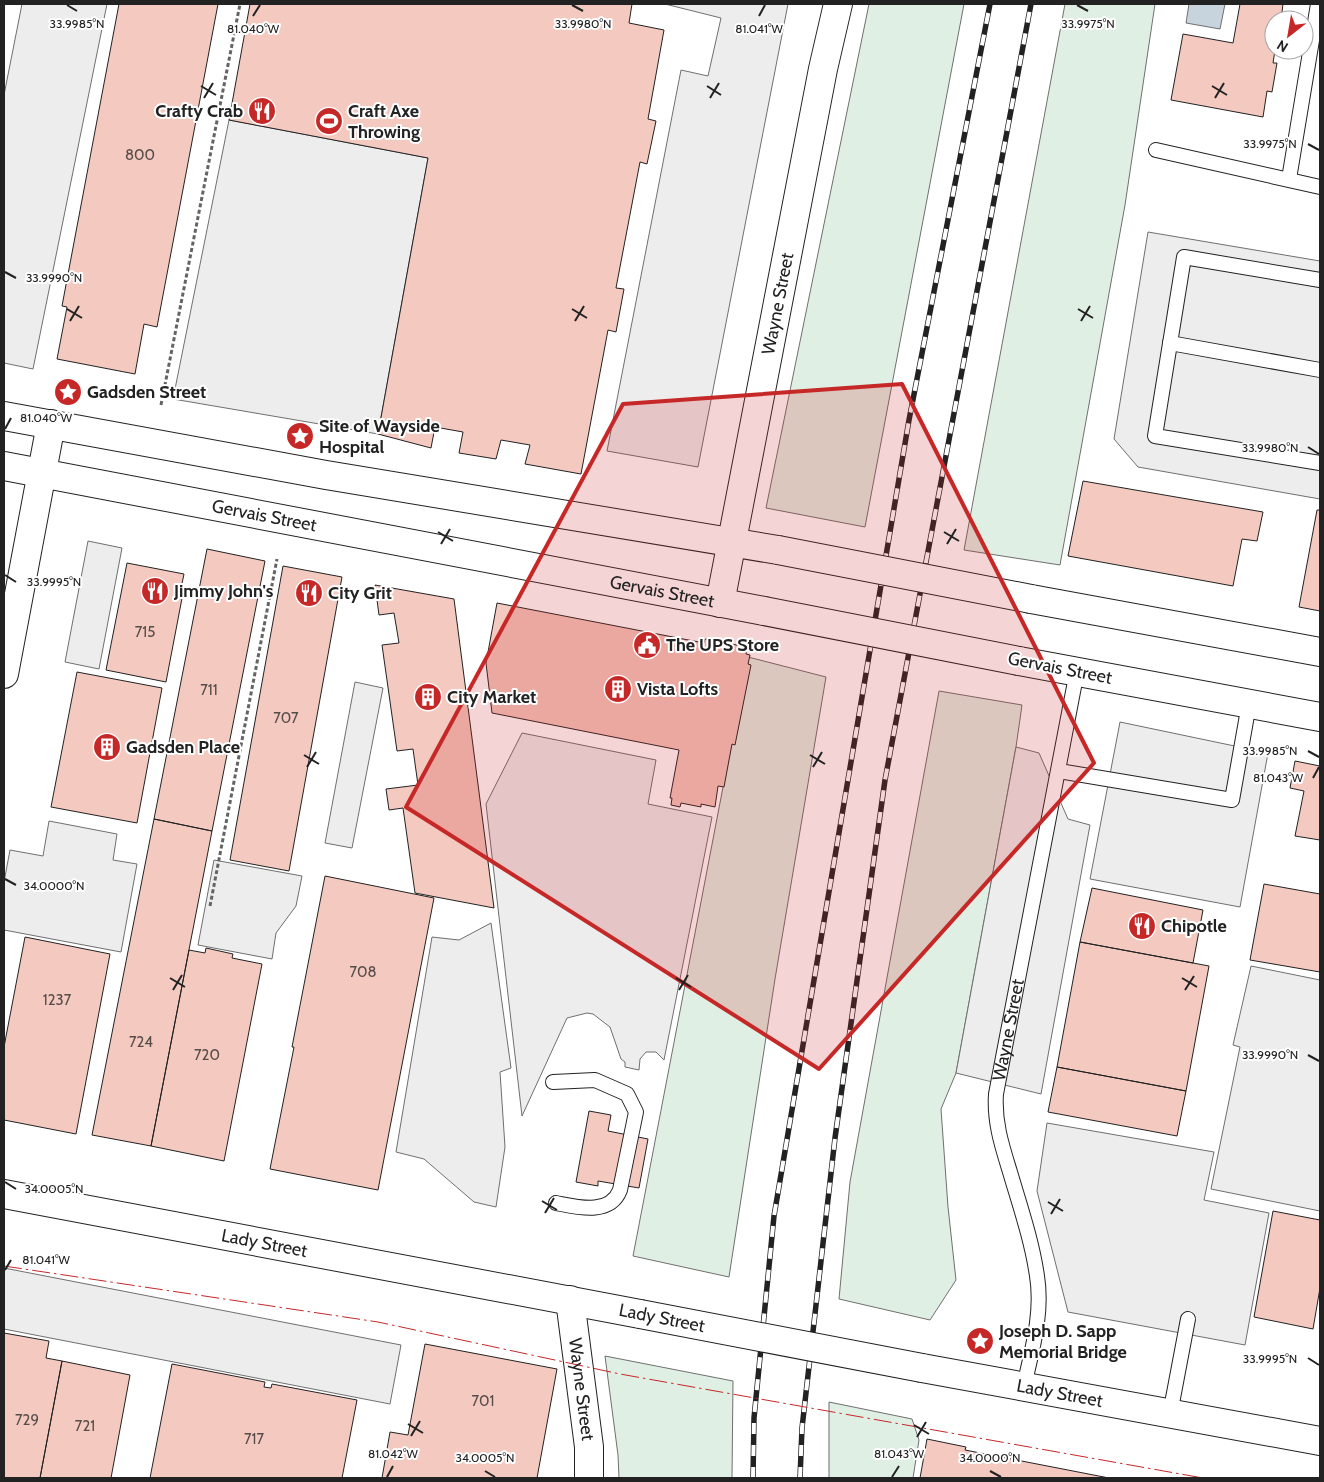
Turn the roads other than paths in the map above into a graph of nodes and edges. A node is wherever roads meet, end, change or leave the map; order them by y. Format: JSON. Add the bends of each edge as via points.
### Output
{"nodes":[{"id":1,"x":838,"y":4,"type":"edge"},
{"id":2,"x":1318,"y":11,"type":"edge"},
{"id":3,"x":1156,"y":150,"type":"dead end"},
{"id":4,"x":1289,"y":179,"type":"junction"},
{"id":5,"x":1320,"y":187,"type":"edge"},
{"id":6,"x":1320,"y":280,"type":"edge"},
{"id":7,"x":1170,"y":343,"type":"junction"},
{"id":8,"x":1320,"y":370,"type":"edge"},
{"id":9,"x":4,"y":416,"type":"edge"},
{"id":10,"x":51,"y":424,"type":"junction"},
{"id":11,"x":1320,"y":463,"type":"edge"},
{"id":12,"x":4,"y":466,"type":"edge"},
{"id":13,"x":42,"y":473,"type":"junction"},
{"id":14,"x":732,"y":543,"type":"junction"},
{"id":15,"x":720,"y":603,"type":"junction"},
{"id":16,"x":1320,"y":652,"type":"edge"},
{"id":17,"x":1077,"y":672,"type":"junction"},
{"id":18,"x":4,"y":674,"type":"edge"},
{"id":19,"x":1249,"y":704,"type":"junction"},
{"id":20,"x":1320,"y":717,"type":"edge"},
{"id":21,"x":1059,"y":771,"type":"junction"},
{"id":22,"x":553,"y":1082,"type":"dead end"},
{"id":23,"x":4,"y":1194,"type":"edge"},
{"id":24,"x":556,"y":1202,"type":"dead end"},
{"id":25,"x":570,"y":1300,"type":"junction"},
{"id":26,"x":1188,"y":1319,"type":"dead end"},
{"id":27,"x":1024,"y":1386,"type":"junction"},
{"id":28,"x":1170,"y":1414,"type":"junction"},
{"id":29,"x":1320,"y":1440,"type":"edge"},
{"id":30,"x":588,"y":1478,"type":"edge"}],
"edges":[{"from":1,"to":14,"type":"main road","name":"Wayne Street"},
{"from":2,"to":4,"type":"lane"},
{"from":3,"to":4,"type":"lane"},
{"from":4,"to":5,"type":"lane"},
{"from":6,"to":7,"type":"lane","via":[[1184,257]]},
{"from":7,"to":8,"type":"lane"},
{"from":7,"to":11,"type":"lane","via":[[1155,436]]},
{"from":9,"to":10,"type":"main road"},
{"from":10,"to":13,"type":"main road"},
{"from":10,"to":14,"type":"main road","via":[[326,475]]},
{"from":12,"to":13,"type":"main road","name":"Gervais Street"},
{"from":13,"to":15,"type":"main road","name":"Gervais Street"},
{"from":13,"to":18,"type":"main road"},
{"from":14,"to":15,"type":"main road","name":"Wayne Street"},
{"from":14,"to":16,"type":"main road","bridge":true},
{"from":15,"to":17,"type":"main road","name":"Gervais Street","bridge":true},
{"from":17,"to":19,"type":"main road","name":"Gervais Street"},
{"from":17,"to":21,"type":"lane","name":"Wayne Street"},
{"from":19,"to":20,"type":"main road","name":"Gervais Street"},
{"from":19,"to":21,"type":"lane","via":[[1232,800]]},
{"from":21,"to":27,"type":"lane","name":"Wayne Street","via":[[995,1101],[998,1134],[1039,1290],[1036,1330]]},
{"from":22,"to":24,"type":"lane","via":[[596,1080],[627,1094],[636,1112],[617,1198],[603,1206],[582,1208]]},
{"from":23,"to":25,"type":"main road","name":"Lady Street"},
{"from":25,"to":27,"type":"main road","name":"Lady Street","bridge":true},
{"from":25,"to":30,"type":"main road","name":"Wayne Street","via":[[590,1447]]},
{"from":26,"to":28,"type":"lane"},
{"from":27,"to":28,"type":"main road","name":"Lady Street"},
{"from":28,"to":29,"type":"main road","name":"Lady Street"}]}
